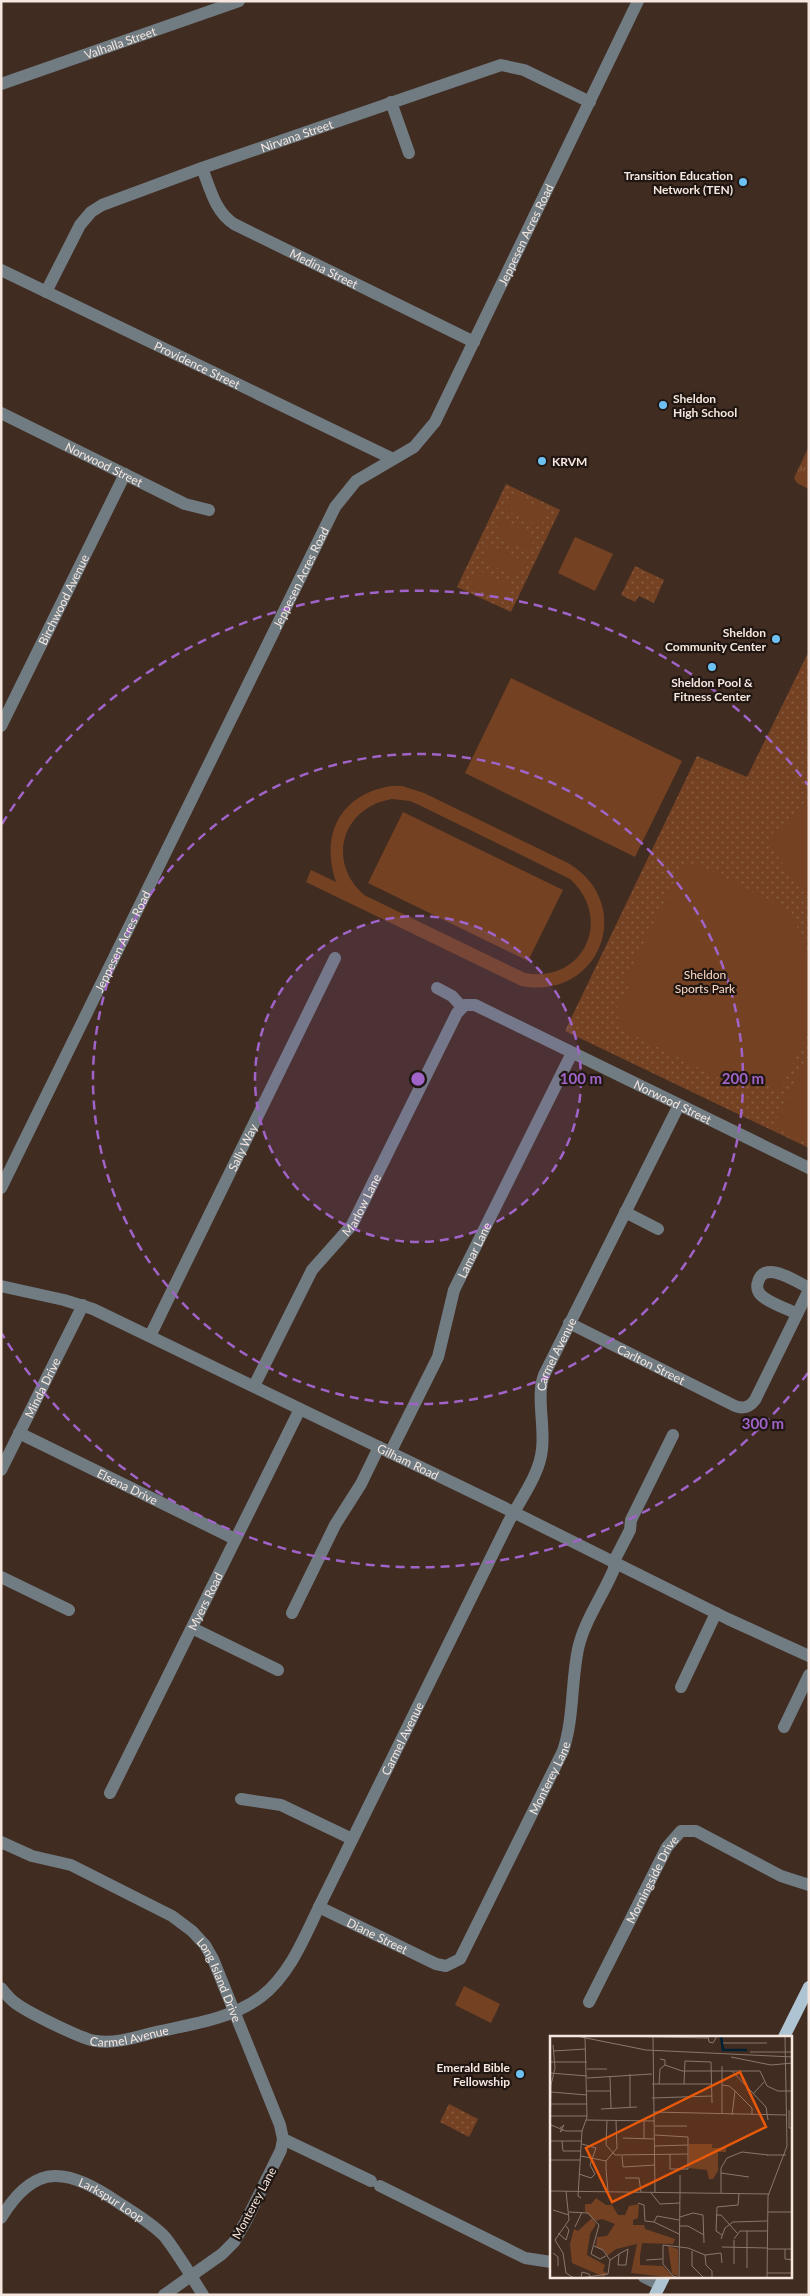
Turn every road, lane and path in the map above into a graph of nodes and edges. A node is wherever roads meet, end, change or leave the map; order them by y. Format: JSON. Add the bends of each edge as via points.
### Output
{"nodes":[{"id":1,"x":239,"y":1,"type":"edge"},
{"id":2,"x":638,"y":1,"type":"edge"},
{"id":3,"x":1,"y":84,"type":"edge"},
{"id":4,"x":391,"y":102,"type":"junction"},
{"id":5,"x":590,"y":102,"type":"junction"},
{"id":6,"x":409,"y":153,"type":"dead end"},
{"id":7,"x":202,"y":168,"type":"junction"},
{"id":8,"x":1,"y":270,"type":"edge"},
{"id":9,"x":46,"y":292,"type":"junction"},
{"id":10,"x":474,"y":342,"type":"junction"},
{"id":11,"x":1,"y":413,"type":"edge"},
{"id":12,"x":393,"y":459,"type":"junction"},
{"id":13,"x":125,"y":474,"type":"junction"},
{"id":14,"x":209,"y":510,"type":"dead end"},
{"id":15,"x":1,"y":726,"type":"edge"},
{"id":16,"x":335,"y":958,"type":"dead end"},
{"id":17,"x":437,"y":988,"type":"dead end"},
{"id":18,"x":459,"y":1010,"type":"junction"},
{"id":19,"x":572,"y":1053,"type":"junction"},
{"id":20,"x":679,"y":1104,"type":"junction"},
{"id":21,"x":809,"y":1168,"type":"edge"},
{"id":22,"x":1,"y":1188,"type":"edge"},
{"id":23,"x":625,"y":1212,"type":"junction"},
{"id":24,"x":658,"y":1229,"type":"dead end"},
{"id":25,"x":1,"y":1286,"type":"edge"},
{"id":26,"x":809,"y":1289,"type":"edge"},
{"id":27,"x":83,"y":1305,"type":"junction"},
{"id":28,"x":797,"y":1314,"type":"junction"},
{"id":29,"x":570,"y":1323,"type":"junction"},
{"id":30,"x":150,"y":1336,"type":"junction"},
{"id":31,"x":254,"y":1386,"type":"junction"},
{"id":32,"x":300,"y":1409,"type":"junction"},
{"id":33,"x":19,"y":1433,"type":"junction"},
{"id":34,"x":673,"y":1435,"type":"dead end"},
{"id":35,"x":385,"y":1450,"type":"junction"},
{"id":36,"x":1,"y":1470,"type":"edge"},
{"id":37,"x":513,"y":1512,"type":"junction"},
{"id":38,"x":236,"y":1539,"type":"junction"},
{"id":39,"x":614,"y":1563,"type":"junction"},
{"id":40,"x":1,"y":1577,"type":"edge"},
{"id":41,"x":69,"y":1610,"type":"dead end"},
{"id":42,"x":292,"y":1613,"type":"dead end"},
{"id":43,"x":716,"y":1613,"type":"junction"},
{"id":44,"x":192,"y":1628,"type":"junction"},
{"id":45,"x":809,"y":1656,"type":"edge"},
{"id":46,"x":278,"y":1670,"type":"dead end"},
{"id":47,"x":809,"y":1675,"type":"edge"},
{"id":48,"x":681,"y":1687,"type":"dead end"},
{"id":49,"x":784,"y":1727,"type":"dead end"},
{"id":50,"x":110,"y":1793,"type":"dead end"},
{"id":51,"x":241,"y":1799,"type":"dead end"},
{"id":52,"x":352,"y":1839,"type":"junction"},
{"id":53,"x":1,"y":1842,"type":"edge"},
{"id":54,"x":809,"y":1885,"type":"edge"},
{"id":55,"x":319,"y":1907,"type":"junction"},
{"id":56,"x":436,"y":1964,"type":"joint"},
{"id":57,"x":809,"y":1987,"type":"edge"},
{"id":58,"x":1,"y":1988,"type":"edge"},
{"id":59,"x":589,"y":2002,"type":"dead end"},
{"id":60,"x":234,"y":2012,"type":"junction"},
{"id":61,"x":784,"y":2036,"type":"edge"},
{"id":62,"x":283,"y":2139,"type":"junction"},
{"id":63,"x":1,"y":2218,"type":"edge"},
{"id":64,"x":550,"y":2262,"type":"edge"},
{"id":65,"x":192,"y":2276,"type":"junction"},
{"id":66,"x":646,"y":2278,"type":"edge"},
{"id":67,"x":660,"y":2286,"type":"edge"},
{"id":68,"x":164,"y":2295,"type":"edge"},
{"id":69,"x":203,"y":2295,"type":"edge"}],
"edges":[{"from":1,"to":3,"type":"street","name":"Valhalla Street"},
{"from":2,"to":5,"type":"street","name":"Jeppesen Acres Road"},
{"from":4,"to":5,"type":"street","name":"Nirvana Street","via":[[501,65],[524,70]]},
{"from":4,"to":6,"type":"street"},
{"from":4,"to":7,"type":"street","name":"Nirvana Street"},
{"from":5,"to":10,"type":"street","name":"Jeppesen Acres Road"},
{"from":7,"to":9,"type":"street","name":"Nirvana Street","via":[[108,202],[91,212],[71,240]]},
{"from":7,"to":10,"type":"street","name":"Medina Street","via":[[222,214],[234,224]]},
{"from":8,"to":9,"type":"street","name":"Providence Street"},
{"from":9,"to":12,"type":"street","name":"Providence Street"},
{"from":10,"to":12,"type":"street","name":"Jeppesen Acres Road","via":[[433,426],[418,443]]},
{"from":11,"to":13,"type":"street","name":"Norwood Street"},
{"from":12,"to":22,"type":"street","name":"Jeppesen Acres Road","via":[[356,481],[335,507]]},
{"from":13,"to":14,"type":"street","name":"Norwood Street","via":[[185,504]]},
{"from":13,"to":15,"type":"street","name":"Birchwood Avenue"},
{"from":16,"to":30,"type":"street","name":"Sally Way"},
{"from":17,"to":18,"type":"street","via":[[452,996]]},
{"from":18,"to":19,"type":"street","name":"Norwood Street","via":[[469,1004],[475,1005]]},
{"from":18,"to":31,"type":"street","name":"Marlow Lane","via":[[354,1221],[312,1270]]},
{"from":19,"to":20,"type":"street","name":"Norwood Street"},
{"from":19,"to":35,"type":"street","name":"Lamar Lane","via":[[454,1290],[438,1357]]},
{"from":20,"to":21,"type":"street","name":"Norwood Street"},
{"from":20,"to":23,"type":"street","name":"Carmel Avenue"},
{"from":23,"to":24,"type":"street"},
{"from":23,"to":29,"type":"street","name":"Carmel Avenue"},
{"from":25,"to":27,"type":"street","name":"Gilham Road"},
{"from":26,"to":28,"type":"street"},
{"from":26,"to":28,"type":"street","via":[[776,1272],[766,1272],[759,1278],[757,1287],[761,1295]]},
{"from":27,"to":30,"type":"street","name":"Gilham Road"},
{"from":27,"to":33,"type":"street","name":"Minda Drive"},
{"from":28,"to":29,"type":"street","name":"Carlton Street","via":[[754,1402],[746,1407],[735,1406]]},
{"from":29,"to":37,"type":"street","name":"Carmel Avenue","via":[[542,1378],[543,1442],[540,1461]]},
{"from":30,"to":31,"type":"street","name":"Gilham Road"},
{"from":31,"to":32,"type":"street","name":"Gilham Road"},
{"from":32,"to":35,"type":"street","name":"Gilham Road"},
{"from":32,"to":38,"type":"street","name":"Myers Road"},
{"from":33,"to":36,"type":"street","name":"Minda Drive"},
{"from":33,"to":38,"type":"street","name":"Elsena Drive"},
{"from":34,"to":39,"type":"street","via":[[631,1520],[630,1530]]},
{"from":35,"to":37,"type":"street","name":"Gilham Road"},
{"from":35,"to":42,"type":"street","name":"Lamar Lane","via":[[335,1525]]},
{"from":37,"to":39,"type":"street","name":"Gilham Road"},
{"from":37,"to":52,"type":"street","name":"Carmel Avenue"},
{"from":38,"to":44,"type":"street","name":"Myers Road"},
{"from":39,"to":43,"type":"street","name":"Gilham Road"},
{"from":39,"to":56,"type":"street","name":"Monterey Lane","via":[[582,1634],[571,1724],[557,1765],[460,1960],[446,1966]]},
{"from":40,"to":41,"type":"street"},
{"from":43,"to":45,"type":"street","name":"Gilham Road"},
{"from":43,"to":48,"type":"street"},
{"from":44,"to":46,"type":"street"},
{"from":44,"to":50,"type":"street","name":"Myers Road"},
{"from":47,"to":49,"type":"street"},
{"from":51,"to":52,"type":"street","via":[[282,1805]]},
{"from":52,"to":55,"type":"street","name":"Carmel Avenue"},
{"from":53,"to":60,"type":"street","name":"Long Island Drive","via":[[32,1856],[71,1865],[185,1925],[209,1952]]},
{"from":54,"to":59,"type":"street","name":"Morningside Drive","via":[[781,1876],[696,1831],[681,1831],[667,1847]]},
{"from":55,"to":56,"type":"street","name":"Diane Street"},
{"from":55,"to":60,"type":"street","name":"Carmel Avenue","via":[[295,1954],[276,1982],[255,2001]]},
{"from":57,"to":61,"type":"main road"},
{"from":58,"to":60,"type":"street","name":"Carmel Avenue","via":[[19,2005],[95,2041],[117,2041]]},
{"from":60,"to":62,"type":"street","name":"Long Island Drive"},
{"from":62,"to":64,"type":"street","via":[[525,2258]]},
{"from":62,"to":65,"type":"street","name":"Monterey Lane","via":[[279,2155],[238,2235],[222,2254]]},
{"from":63,"to":65,"type":"street","name":"Larkspur Loop","via":[[17,2195],[39,2178],[58,2176],[76,2179],[100,2190],[155,2228]]},
{"from":65,"to":68,"type":"street","name":"Monterey Lane"},
{"from":65,"to":69,"type":"street","name":"Larkspur Loop"},
{"from":66,"to":67,"type":"street"}]}
